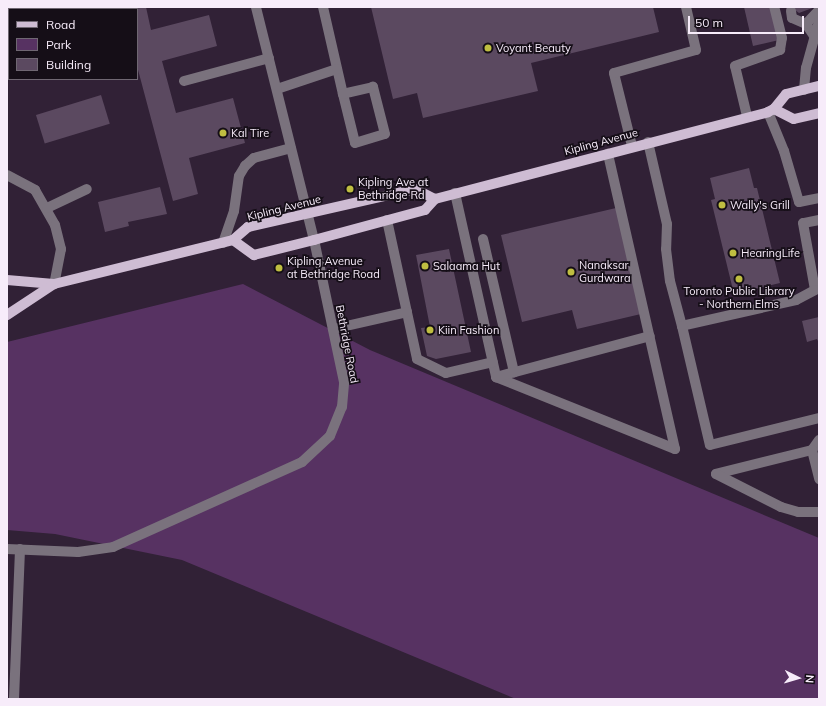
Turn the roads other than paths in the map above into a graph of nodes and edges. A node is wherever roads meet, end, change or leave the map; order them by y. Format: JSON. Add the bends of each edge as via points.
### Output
{"nodes":[{"id":1,"x":256,"y":7,"type":"edge"},
{"id":2,"x":323,"y":7,"type":"edge"},
{"id":3,"x":686,"y":7,"type":"edge"},
{"id":4,"x":774,"y":7,"type":"edge"},
{"id":5,"x":819,"y":9,"type":"edge"},
{"id":6,"x":791,"y":11,"type":"dead end"},
{"id":7,"x":806,"y":24,"type":"junction"},
{"id":8,"x":819,"y":24,"type":"edge"},
{"id":9,"x":814,"y":36,"type":"junction"},
{"id":10,"x":269,"y":58,"type":"junction"},
{"id":11,"x":337,"y":69,"type":"junction"},
{"id":12,"x":184,"y":81,"type":"dead end"},
{"id":13,"x":819,"y":86,"type":"edge"},
{"id":14,"x":277,"y":89,"type":"junction"},
{"id":15,"x":804,"y":90,"type":"junction"},
{"id":16,"x":343,"y":94,"type":"junction"},
{"id":17,"x":771,"y":110,"type":"junction"},
{"id":18,"x":819,"y":113,"type":"edge"},
{"id":19,"x":747,"y":116,"type":"junction"},
{"id":20,"x":648,"y":142,"type":"junction"},
{"id":21,"x":632,"y":146,"type":"junction"},
{"id":22,"x":291,"y":148,"type":"junction"},
{"id":23,"x":608,"y":153,"type":"junction"},
{"id":24,"x":7,"y":175,"type":"edge"},
{"id":25,"x":87,"y":189,"type":"dead end"},
{"id":26,"x":456,"y":193,"type":"junction"},
{"id":27,"x":819,"y":198,"type":"edge"},
{"id":28,"x":435,"y":199,"type":"junction"},
{"id":29,"x":47,"y":208,"type":"junction"},
{"id":30,"x":308,"y":215,"type":"junction"},
{"id":31,"x":387,"y":220,"type":"junction"},
{"id":32,"x":819,"y":220,"type":"edge"},
{"id":33,"x":483,"y":239,"type":"dead end"},
{"id":34,"x":234,"y":240,"type":"junction"},
{"id":35,"x":314,"y":240,"type":"junction"},
{"id":36,"x":223,"y":243,"type":"junction"},
{"id":37,"x":7,"y":280,"type":"edge"},
{"id":38,"x":54,"y":284,"type":"junction"},
{"id":39,"x":407,"y":312,"type":"junction"},
{"id":40,"x":7,"y":315,"type":"edge"},
{"id":41,"x":682,"y":326,"type":"junction"},
{"id":42,"x":332,"y":330,"type":"junction"},
{"id":43,"x":650,"y":336,"type":"junction"},
{"id":44,"x":493,"y":362,"type":"junction"},
{"id":45,"x":514,"y":372,"type":"junction"},
{"id":46,"x":496,"y":377,"type":"junction"},
{"id":47,"x":819,"y":418,"type":"edge"},
{"id":48,"x":819,"y":440,"type":"edge"},
{"id":49,"x":812,"y":450,"type":"junction"},
{"id":50,"x":819,"y":479,"type":"edge"},
{"id":51,"x":819,"y":512,"type":"edge"},
{"id":52,"x":7,"y":549,"type":"edge"},
{"id":53,"x":20,"y":549,"type":"junction"},
{"id":54,"x":14,"y":699,"type":"edge"}],
"edges":[{"from":1,"to":10,"type":"street","name":"Bethridge Road"},
{"from":2,"to":11,"type":"street"},
{"from":3,"to":21,"type":"street","via":[[696,50],[614,73]]},
{"from":4,"to":19,"type":"street","via":[[782,38],[780,50],[735,66]]},
{"from":5,"to":7,"type":"street"},
{"from":6,"to":7,"type":"street","via":[[792,18]]},
{"from":7,"to":9,"type":"street"},
{"from":8,"to":9,"type":"street"},
{"from":9,"to":15,"type":"street"},
{"from":10,"to":12,"type":"street"},
{"from":10,"to":14,"type":"street","name":"Bethridge Road"},
{"from":11,"to":14,"type":"street"},
{"from":11,"to":16,"type":"street"},
{"from":13,"to":15,"type":"main road"},
{"from":14,"to":22,"type":"street","name":"Bethridge Road"},
{"from":15,"to":17,"type":"main road","via":[[786,94]]},
{"from":16,"to":16,"type":"street","via":[[355,143],[385,134],[373,87]]},
{"from":17,"to":18,"type":"main road","via":[[794,119]]},
{"from":17,"to":19,"type":"main road","name":"Kipling Avenue"},
{"from":17,"to":27,"type":"street","via":[[799,202]]},
{"from":19,"to":20,"type":"main road","name":"Kipling Avenue"},
{"from":20,"to":21,"type":"main road","name":"Kipling Avenue"},
{"from":20,"to":41,"type":"street","via":[[667,224],[666,249],[670,281]]},
{"from":21,"to":23,"type":"main road","name":"Kipling Avenue"},
{"from":22,"to":30,"type":"street","name":"Bethridge Road"},
{"from":22,"to":36,"type":"street","via":[[254,158],[245,166],[239,176],[234,211]]},
{"from":23,"to":26,"type":"main road","name":"Kipling Avenue"},
{"from":23,"to":43,"type":"street"},
{"from":24,"to":29,"type":"street","via":[[35,190]]},
{"from":25,"to":29,"type":"street"},
{"from":26,"to":28,"type":"main road","name":"Kipling Avenue"},
{"from":26,"to":44,"type":"street"},
{"from":28,"to":30,"type":"main road","name":"Kipling Avenue","via":[[415,189]]},
{"from":28,"to":31,"type":"main road","name":"Kipling Avenue","via":[[425,210]]},
{"from":29,"to":38,"type":"street","via":[[61,249]]},
{"from":30,"to":34,"type":"main road","name":"Kipling Avenue","via":[[248,227]]},
{"from":30,"to":35,"type":"street","name":"Bethridge Road"},
{"from":31,"to":35,"type":"main road","name":"Kipling Avenue"},
{"from":31,"to":39,"type":"street"},
{"from":32,"to":41,"type":"street","via":[[803,224],[814,290],[796,300]]},
{"from":33,"to":45,"type":"street"},
{"from":34,"to":35,"type":"main road","name":"Kipling Avenue","via":[[254,255]]},
{"from":34,"to":36,"type":"main road","name":"Kipling Avenue"},
{"from":35,"to":42,"type":"street","name":"Bethridge Road"},
{"from":36,"to":38,"type":"main road","name":"Kipling Avenue"},
{"from":37,"to":38,"type":"main road","name":"Kipling Avenue"},
{"from":38,"to":40,"type":"main road","name":"Kipling Avenue"},
{"from":39,"to":42,"type":"street"},
{"from":39,"to":44,"type":"street","via":[[417,359],[446,373]]},
{"from":41,"to":47,"type":"street","via":[[710,444]]},
{"from":42,"to":53,"type":"street","name":"Bethridge Road","via":[[344,382],[342,407],[330,436],[302,462],[113,547],[78,552]]},
{"from":43,"to":45,"type":"street"},
{"from":43,"to":46,"type":"street","via":[[675,449]]},
{"from":44,"to":46,"type":"street"},
{"from":45,"to":46,"type":"street"},
{"from":48,"to":49,"type":"street"},
{"from":49,"to":50,"type":"street"},
{"from":49,"to":51,"type":"street","via":[[716,474],[781,508],[798,512]]},
{"from":52,"to":53,"type":"street","name":"Bethridge Road"},
{"from":53,"to":54,"type":"street"}]}
